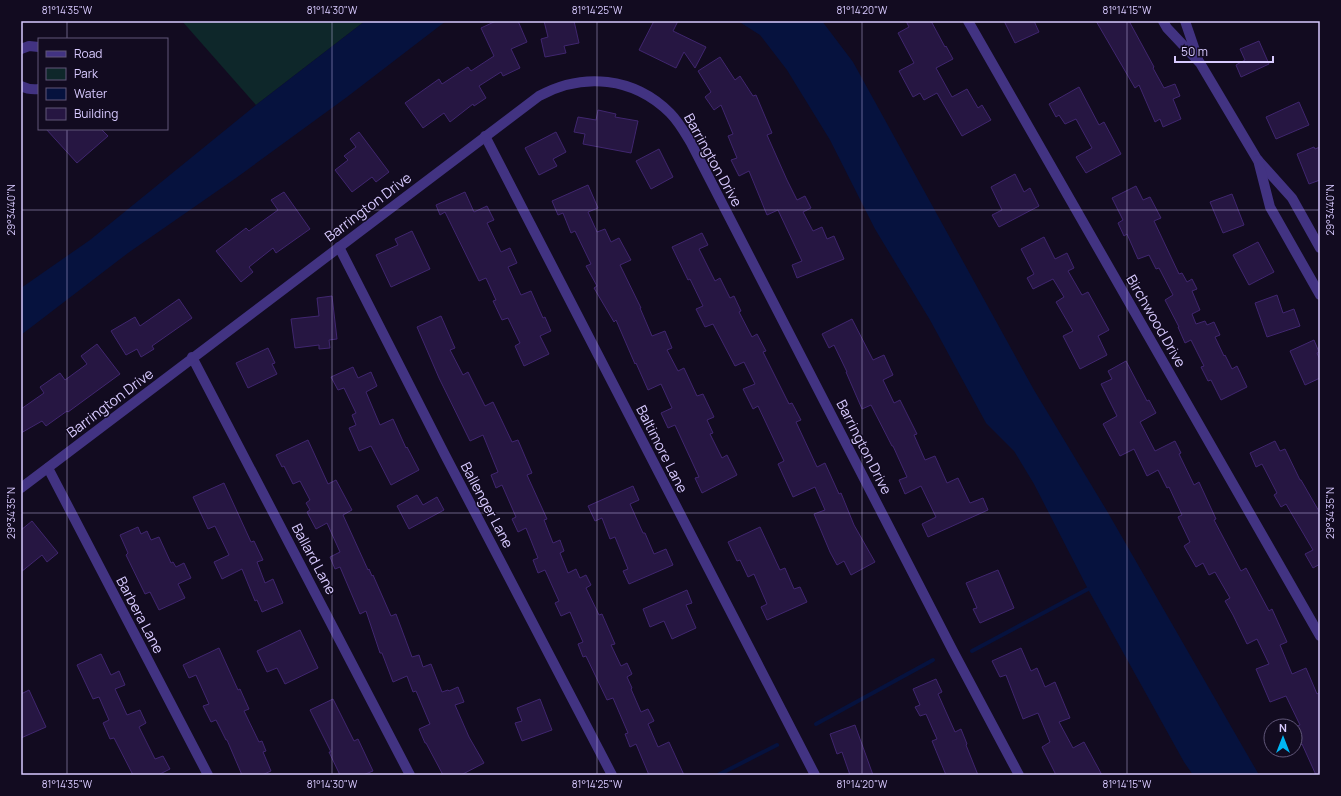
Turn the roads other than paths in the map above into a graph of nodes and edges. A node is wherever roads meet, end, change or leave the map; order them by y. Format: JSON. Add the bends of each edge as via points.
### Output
{"nodes":[{"id":1,"x":968,"y":21,"type":"edge"},
{"id":2,"x":1163,"y":21,"type":"edge"},
{"id":3,"x":1186,"y":21,"type":"edge"},
{"id":4,"x":38,"y":47,"type":"edge"},
{"id":5,"x":21,"y":49,"type":"edge"},
{"id":6,"x":1200,"y":63,"type":"junction"},
{"id":7,"x":21,"y":86,"type":"edge"},
{"id":8,"x":38,"y":89,"type":"edge"},
{"id":9,"x":485,"y":136,"type":"junction"},
{"id":10,"x":1257,"y":158,"type":"junction"},
{"id":11,"x":339,"y":247,"type":"junction"},
{"id":12,"x":1320,"y":248,"type":"edge"},
{"id":13,"x":1320,"y":295,"type":"edge"},
{"id":14,"x":192,"y":357,"type":"junction"},
{"id":15,"x":48,"y":468,"type":"junction"},
{"id":16,"x":21,"y":488,"type":"edge"},
{"id":17,"x":1320,"y":636,"type":"edge"},
{"id":18,"x":208,"y":775,"type":"edge"},
{"id":19,"x":410,"y":775,"type":"edge"},
{"id":20,"x":612,"y":775,"type":"edge"},
{"id":21,"x":815,"y":775,"type":"edge"},
{"id":22,"x":1019,"y":775,"type":"edge"}],
"edges":[{"from":1,"to":17,"type":"street","name":"Birchwood Drive"},
{"from":2,"to":6,"type":"street","via":[[1166,28]]},
{"from":3,"to":6,"type":"street"},
{"from":4,"to":5,"type":"street"},
{"from":6,"to":10,"type":"street"},
{"from":7,"to":8,"type":"street","via":[[26,89]]},
{"from":9,"to":11,"type":"street","name":"Barrington Drive"},
{"from":9,"to":21,"type":"street","name":"Baltimore Lane"},
{"from":9,"to":22,"type":"street","name":"Barrington Drive","via":[[539,96],[560,86],[583,82],[626,86],[653,100],[677,121]]},
{"from":10,"to":12,"type":"street","via":[[1292,198]]},
{"from":10,"to":13,"type":"street","via":[[1270,207]]},
{"from":11,"to":14,"type":"street","name":"Barrington Drive"},
{"from":11,"to":20,"type":"street","name":"Ballenger Lane"},
{"from":14,"to":15,"type":"street","name":"Barrington Drive"},
{"from":14,"to":19,"type":"street","name":"Ballard Lane"},
{"from":15,"to":16,"type":"street","name":"Barrington Drive"},
{"from":15,"to":18,"type":"street","name":"Barbera Lane"}]}
